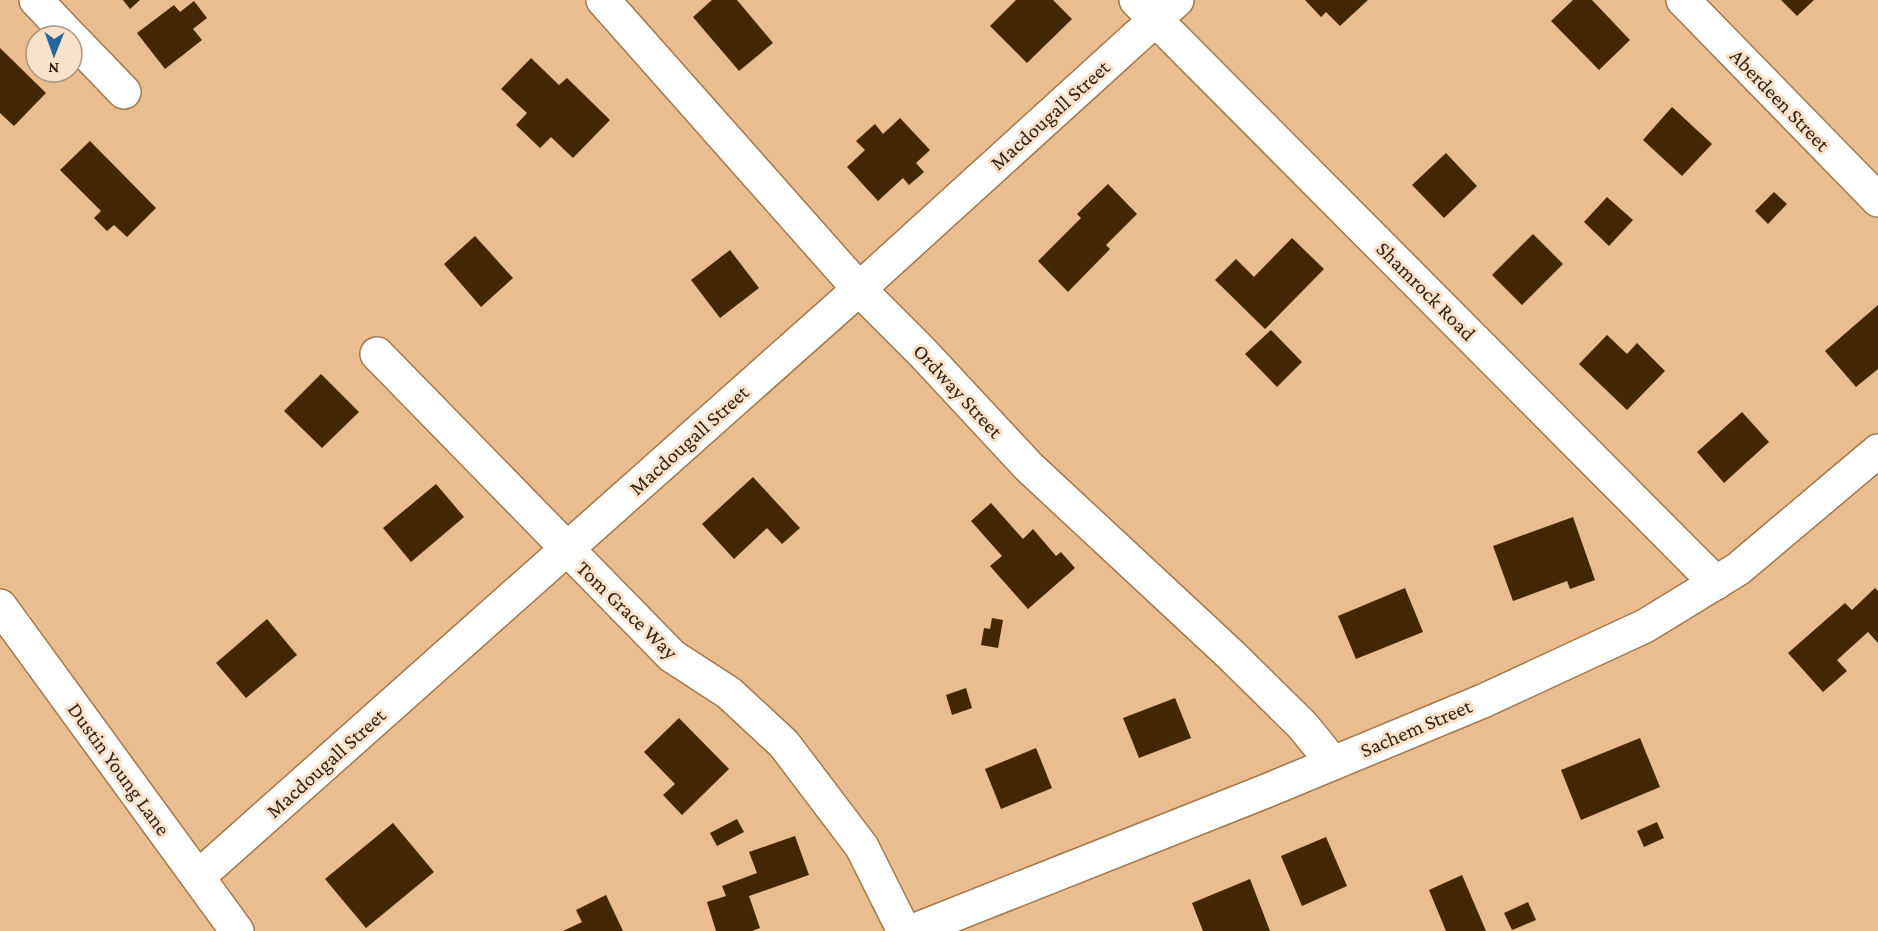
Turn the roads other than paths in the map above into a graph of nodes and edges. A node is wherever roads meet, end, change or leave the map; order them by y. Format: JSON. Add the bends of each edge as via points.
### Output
{"nodes":[{"id":1,"x":36,"y":0,"type":"edge"},
{"id":2,"x":603,"y":0,"type":"edge"},
{"id":3,"x":1683,"y":0,"type":"edge"},
{"id":4,"x":1156,"y":6,"type":"edge"},
{"id":5,"x":59,"y":24,"type":"edge"},
{"id":6,"x":84,"y":50,"type":"edge"},
{"id":7,"x":124,"y":92,"type":"dead end"},
{"id":8,"x":1878,"y":200,"type":"edge"},
{"id":9,"x":859,"y":289,"type":"junction"},
{"id":10,"x":377,"y":354,"type":"dead end"},
{"id":11,"x":1878,"y":451,"type":"edge"},
{"id":12,"x":565,"y":550,"type":"junction"},
{"id":13,"x":1716,"y":583,"type":"junction"},
{"id":14,"x":0,"y":606,"type":"edge"},
{"id":15,"x":1333,"y":763,"type":"junction"},
{"id":16,"x":198,"y":877,"type":"junction"},
{"id":17,"x":237,"y":931,"type":"edge"},
{"id":18,"x":904,"y":931,"type":"edge"},
{"id":19,"x":913,"y":931,"type":"edge"}],
"edges":[{"from":1,"to":5,"type":"street"},
{"from":2,"to":9,"type":"street","name":"Ordway Street"},
{"from":3,"to":8,"type":"street","name":"Aberdeen Street"},
{"from":4,"to":9,"type":"street","name":"Macdougall Street"},
{"from":4,"to":13,"type":"street","name":"Shamrock Road"},
{"from":6,"to":7,"type":"street"},
{"from":9,"to":12,"type":"street","name":"Macdougall Street"},
{"from":9,"to":15,"type":"street","name":"Ordway Street","via":[[1029,467],[1231,655],[1303,726]]},
{"from":10,"to":12,"type":"street","name":"Tom Grace Way"},
{"from":11,"to":13,"type":"street","name":"Sachem Street","via":[[1738,569]]},
{"from":12,"to":16,"type":"street","name":"Macdougall Street"},
{"from":12,"to":18,"type":"street","name":"Tom Grace Way","via":[[672,656],[729,693],[784,744],[862,847]]},
{"from":13,"to":15,"type":"street","name":"Sachem Street","via":[[1634,631],[1483,701]]},
{"from":14,"to":16,"type":"street","name":"Dustin Young Lane"},
{"from":15,"to":19,"type":"street","name":"Sachem Street"},
{"from":16,"to":17,"type":"street","name":"Dustin Young Lane"}]}
